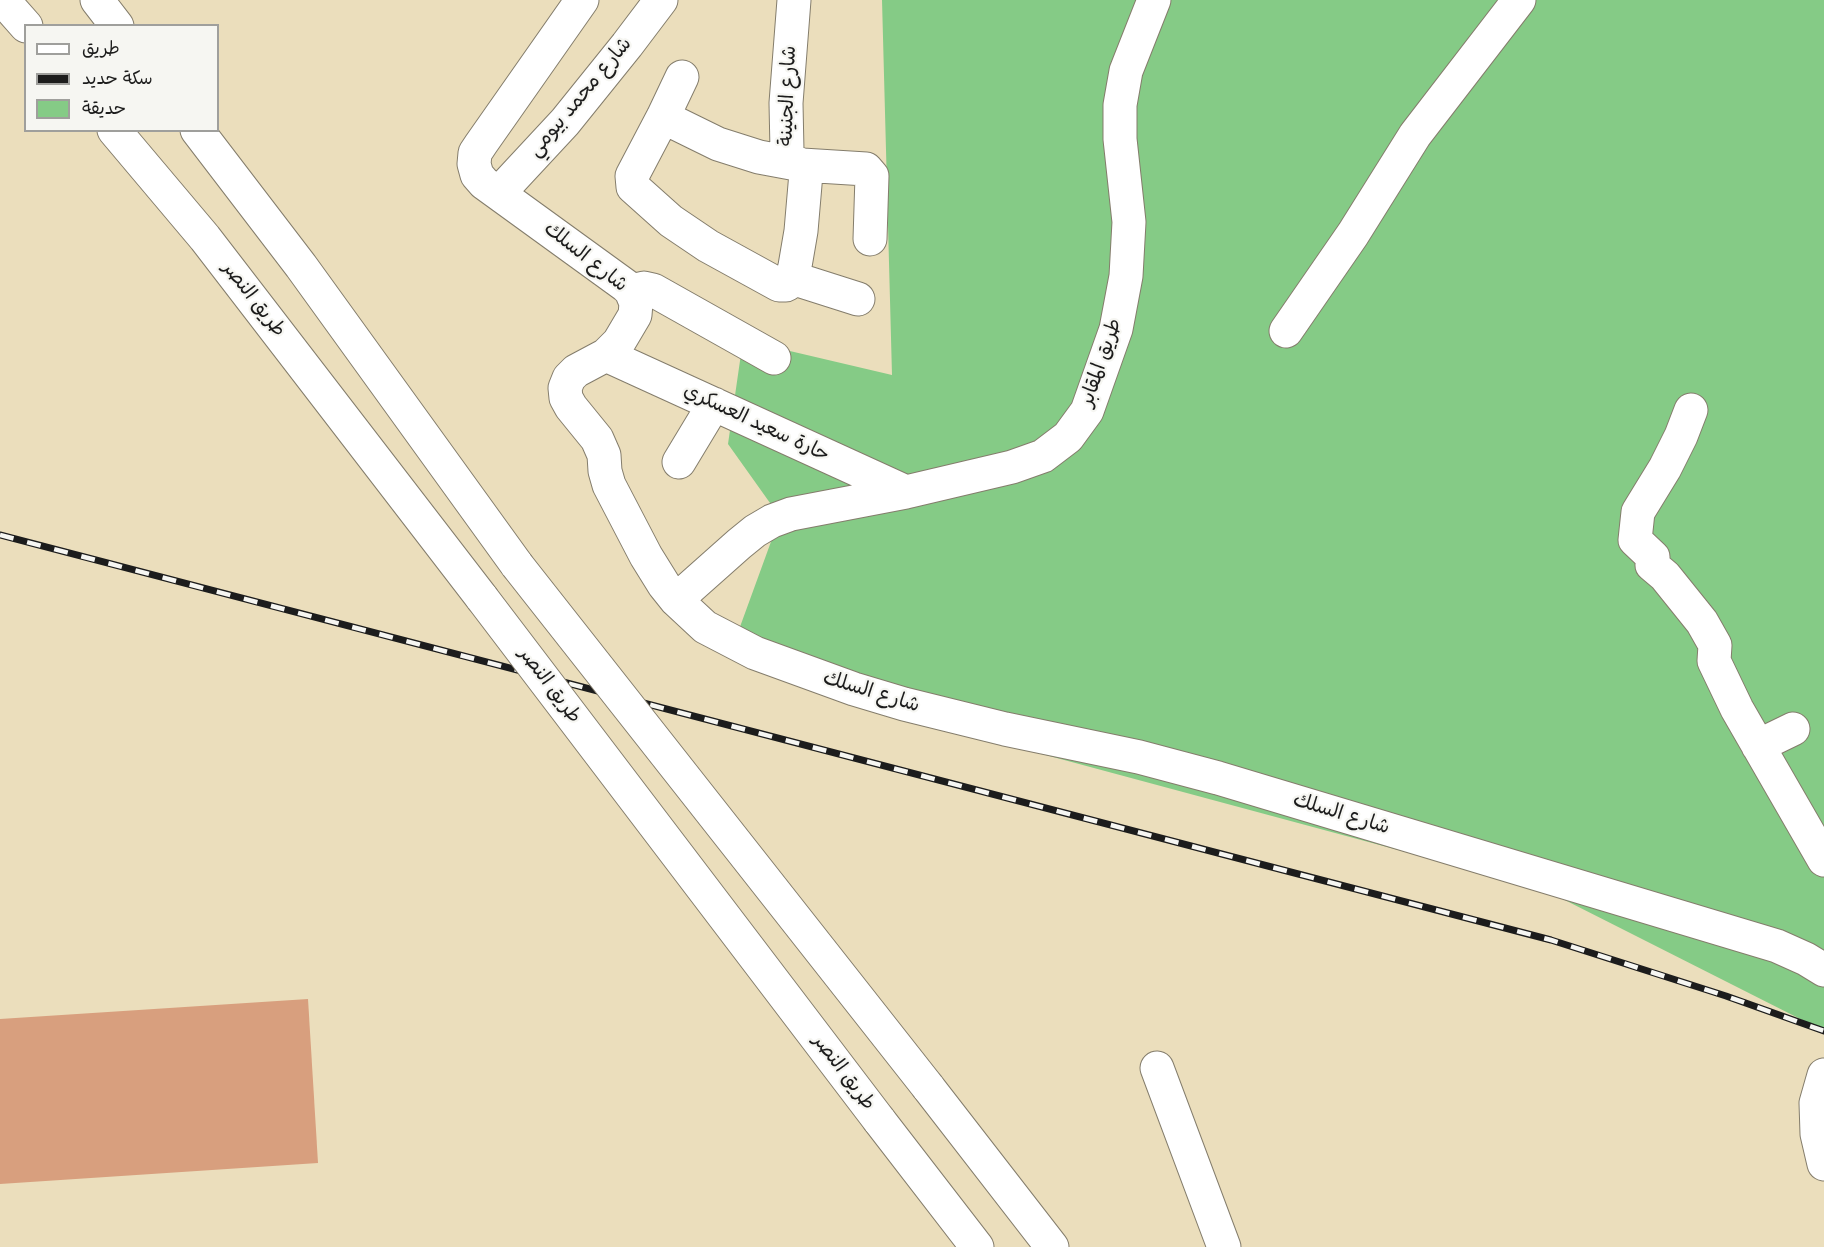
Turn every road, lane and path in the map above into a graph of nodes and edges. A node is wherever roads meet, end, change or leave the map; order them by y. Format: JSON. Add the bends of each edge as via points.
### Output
{"nodes":[{"id":1,"x":3,"y":0,"type":"edge"},
{"id":2,"x":97,"y":0,"type":"edge"},
{"id":3,"x":582,"y":0,"type":"edge"},
{"id":4,"x":661,"y":0,"type":"edge"},
{"id":5,"x":795,"y":0,"type":"edge"},
{"id":6,"x":1154,"y":0,"type":"edge"},
{"id":7,"x":1519,"y":0,"type":"edge"},
{"id":8,"x":24,"y":24,"type":"edge"},
{"id":9,"x":115,"y":24,"type":"edge"},
{"id":10,"x":682,"y":77,"type":"dead end"},
{"id":11,"x":663,"y":117,"type":"junction"},
{"id":12,"x":116,"y":132,"type":"edge"},
{"id":13,"x":199,"y":132,"type":"edge"},
{"id":14,"x":802,"y":165,"type":"junction"},
{"id":15,"x":499,"y":193,"type":"junction"},
{"id":16,"x":870,"y":240,"type":"dead end"},
{"id":17,"x":789,"y":282,"type":"junction"},
{"id":18,"x":632,"y":291,"type":"junction"},
{"id":19,"x":858,"y":299,"type":"dead end"},
{"id":20,"x":1286,"y":331,"type":"dead end"},
{"id":21,"x":606,"y":355,"type":"junction"},
{"id":22,"x":774,"y":358,"type":"dead end"},
{"id":23,"x":714,"y":404,"type":"junction"},
{"id":24,"x":1690,"y":410,"type":"dead end"},
{"id":25,"x":679,"y":462,"type":"dead end"},
{"id":26,"x":906,"y":492,"type":"junction"},
{"id":27,"x":676,"y":600,"type":"junction"},
{"id":28,"x":1793,"y":729,"type":"dead end"},
{"id":29,"x":1758,"y":746,"type":"junction"},
{"id":30,"x":1824,"y":860,"type":"edge"},
{"id":31,"x":1824,"y":970,"type":"edge"},
{"id":32,"x":1157,"y":1068,"type":"dead end"},
{"id":33,"x":1824,"y":1075,"type":"edge"},
{"id":34,"x":1824,"y":1164,"type":"edge"},
{"id":35,"x":977,"y":1247,"type":"edge"},
{"id":36,"x":1052,"y":1247,"type":"edge"},
{"id":37,"x":1224,"y":1247,"type":"edge"}],
"edges":[{"from":1,"to":8,"type":"main road"},
{"from":2,"to":9,"type":"main road"},
{"from":3,"to":15,"type":"main road","name":"شارع السلك","via":[[476,153],[477,175]]},
{"from":4,"to":15,"type":"main road","name":"شارع محمد بيومي","via":[[565,122]]},
{"from":5,"to":14,"type":"main road","name":"شارع الجنينة","via":[[786,103],[787,151],[789,160]]},
{"from":6,"to":26,"type":"main road","name":"طريق المقابر","via":[[1126,71],[1120,105],[1129,222],[1126,276],[1116,329],[1087,411],[1068,436],[1043,456]]},
{"from":7,"to":20,"type":"main road","via":[[1459,54],[1415,135]]},
{"from":10,"to":11,"type":"main road"},
{"from":11,"to":14,"type":"main road","via":[[718,144]]},
{"from":11,"to":17,"type":"main road","via":[[632,176],[636,192],[708,246],[779,285]]},
{"from":12,"to":35,"type":"main road","name":"طريق النصر","bridge":true,"via":[[205,238]]},
{"from":13,"to":36,"type":"main road","bridge":true,"via":[[301,266],[517,565]]},
{"from":14,"to":16,"type":"main road","via":[[862,167],[870,172]]},
{"from":14,"to":17,"type":"main road","name":"شارع الجنينة","via":[[806,177],[801,231]]},
{"from":15,"to":18,"type":"main road","name":"شارع السلك"},
{"from":17,"to":19,"type":"main road"},
{"from":18,"to":21,"type":"main road","name":"شارع السلك","via":[[635,315]]},
{"from":18,"to":22,"type":"main road","via":[[653,290]]},
{"from":21,"to":23,"type":"main road","name":"حارة سعيد العسكري"},
{"from":21,"to":27,"type":"main road","name":"شارع السلك","via":[[576,370],[565,388],[566,398],[597,439],[609,485],[646,556]]},
{"from":23,"to":25,"type":"main road"},
{"from":23,"to":26,"type":"main road","name":"حارة سعيد العسكري"},
{"from":24,"to":29,"type":"main road","via":[[1665,468],[1638,512],[1635,540],[1653,557],[1652,565],[1702,622],[1715,645],[1714,661]]},
{"from":26,"to":27,"type":"main road","name":"طريق المقابر","via":[[772,521],[739,544]]},
{"from":27,"to":31,"type":"main road","name":"شارع السلك","via":[[705,627],[755,653],[854,689],[955,717],[1218,778],[1777,946]]},
{"from":28,"to":29,"type":"main road"},
{"from":29,"to":30,"type":"main road"},
{"from":32,"to":37,"type":"main road"},
{"from":33,"to":34,"type":"main road","via":[[1816,1113]]}]}
